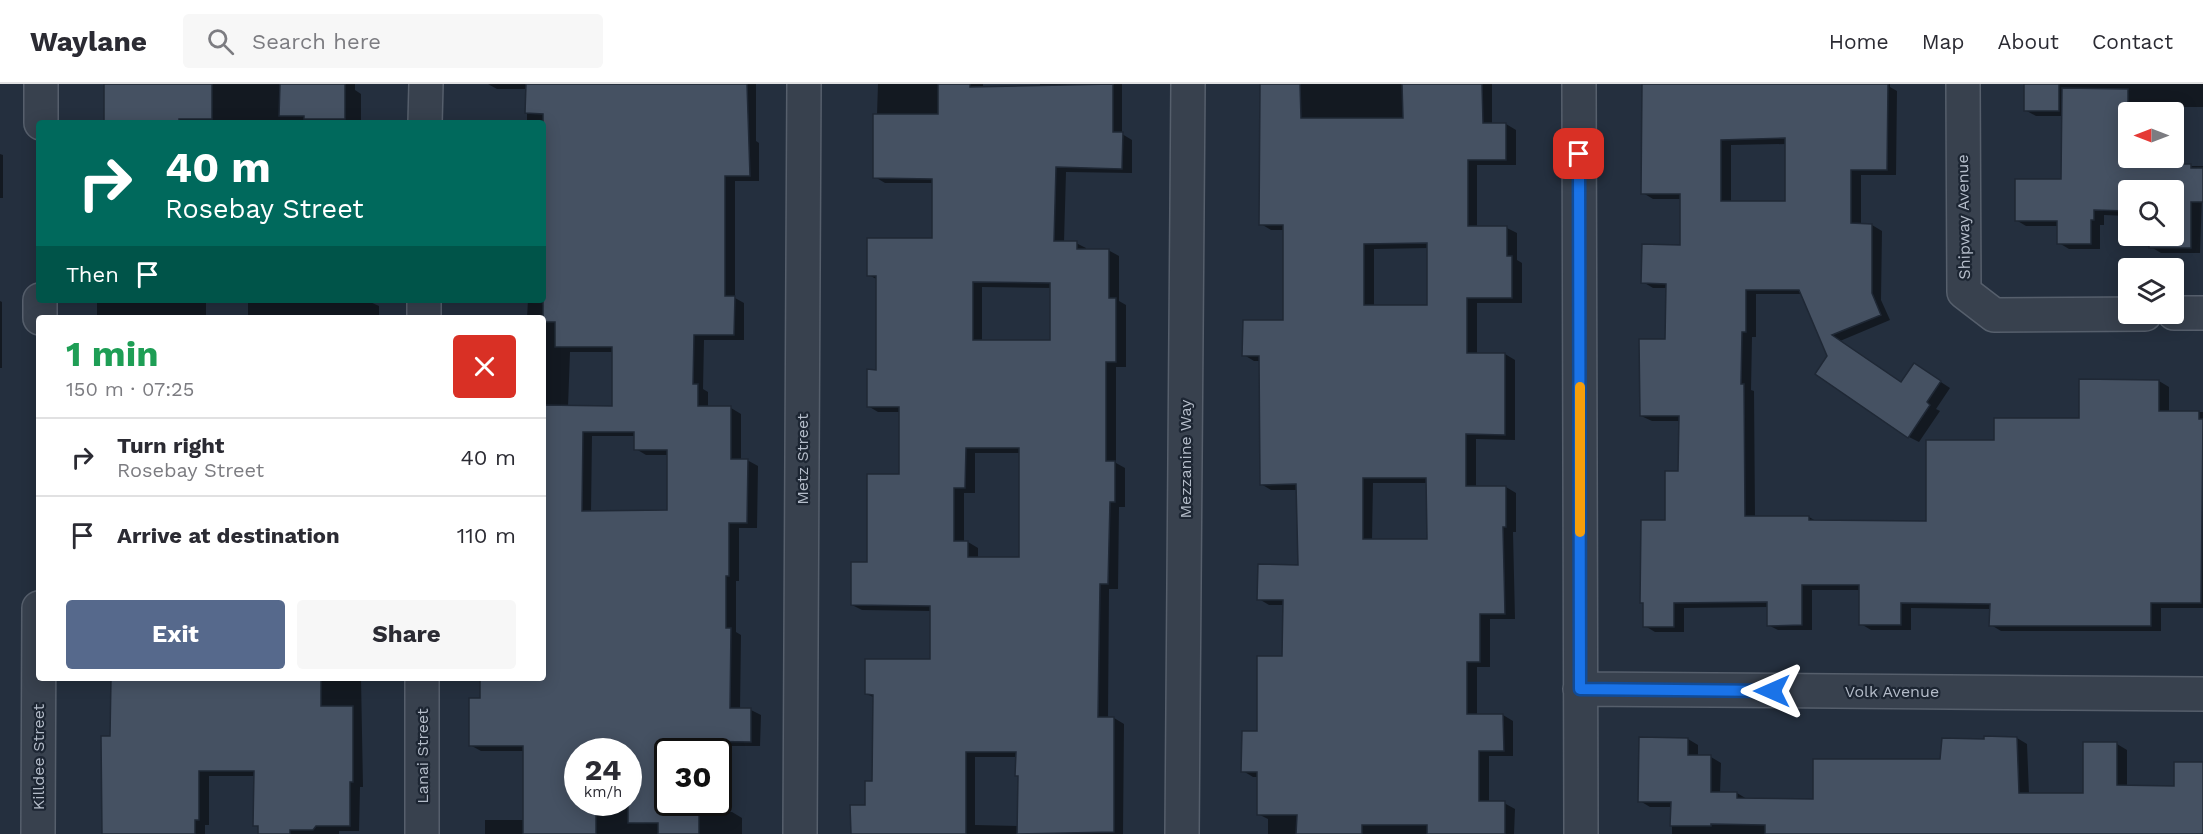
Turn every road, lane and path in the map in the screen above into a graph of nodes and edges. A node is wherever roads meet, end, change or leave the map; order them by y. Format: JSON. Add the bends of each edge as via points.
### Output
{"nodes":[{"id":1,"x":41,"y":84,"type":"edge"},
{"id":2,"x":426,"y":84,"type":"edge"},
{"id":3,"x":804,"y":84,"type":"edge"},
{"id":4,"x":1188,"y":84,"type":"edge"},
{"id":5,"x":1579,"y":84,"type":"edge"},
{"id":6,"x":1963,"y":84,"type":"edge"},
{"id":7,"x":41,"y":120,"type":"edge"},
{"id":8,"x":425,"y":120,"type":"edge"},
{"id":9,"x":2184,"y":313,"type":"edge"},
{"id":10,"x":2203,"y":313,"type":"edge"},
{"id":11,"x":2118,"y":314,"type":"edge"},
{"id":12,"x":39,"y":681,"type":"edge"},
{"id":13,"x":422,"y":681,"type":"edge"},
{"id":14,"x":1580,"y":689,"type":"junction"},
{"id":15,"x":2203,"y":693,"type":"edge"},
{"id":16,"x":38,"y":834,"type":"edge"},
{"id":17,"x":422,"y":834,"type":"edge"},
{"id":18,"x":800,"y":834,"type":"edge"},
{"id":19,"x":1182,"y":834,"type":"edge"},
{"id":20,"x":1581,"y":834,"type":"edge"}],
"edges":[{"from":1,"to":7,"type":"street"},
{"from":2,"to":8,"type":"street"},
{"from":3,"to":18,"type":"street","name":"Metz Street"},
{"from":4,"to":19,"type":"street","name":"Mezzanine Way"},
{"from":5,"to":14,"type":"street"},
{"from":6,"to":11,"type":"street","name":"Shipway Avenue","via":[[1964,292],[1994,315]]},
{"from":9,"to":10,"type":"street"},
{"from":12,"to":16,"type":"street","name":"Killdee Street"},
{"from":13,"to":17,"type":"street","name":"Lanai Street"},
{"from":14,"to":15,"type":"street","name":"Volk Avenue"},
{"from":14,"to":20,"type":"street"}]}
